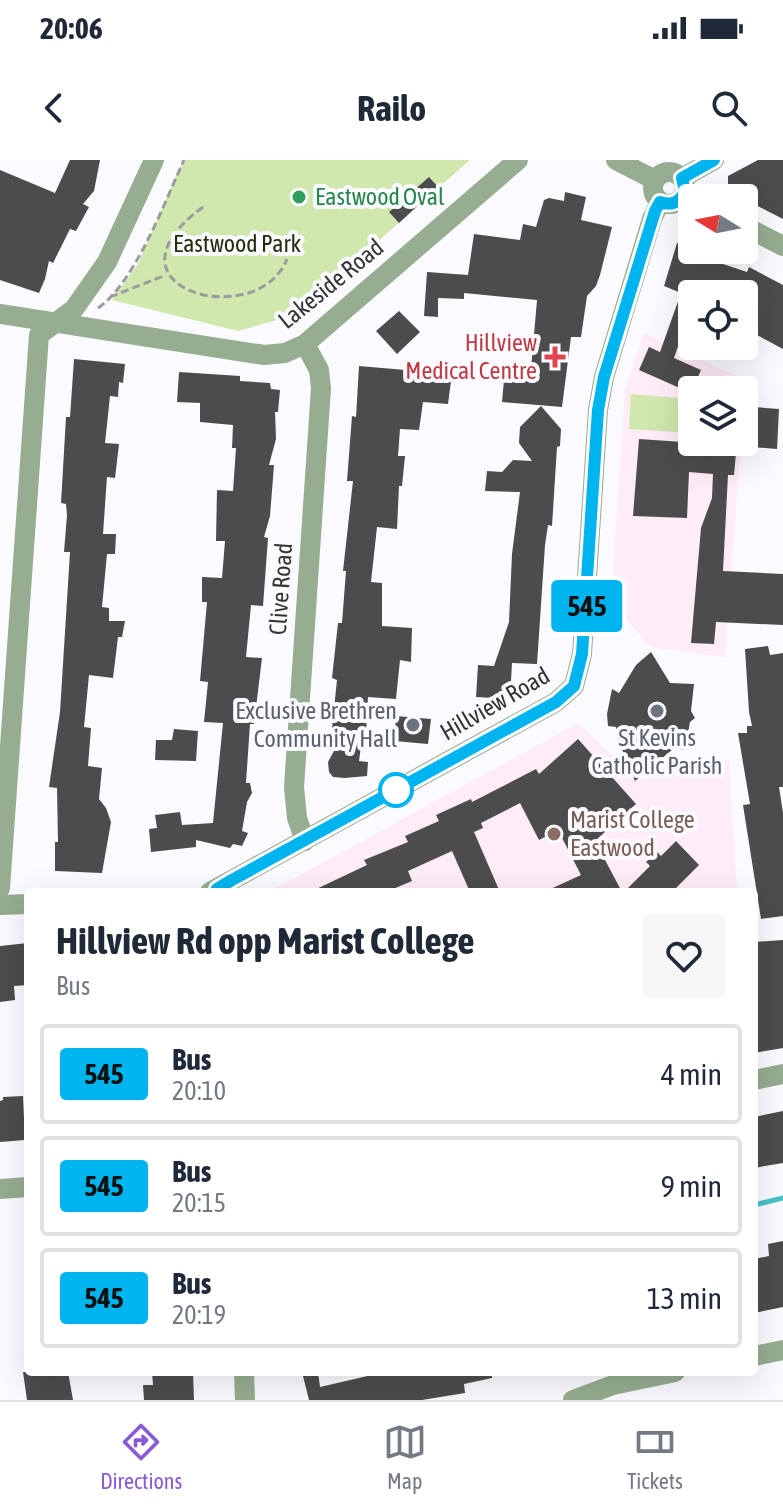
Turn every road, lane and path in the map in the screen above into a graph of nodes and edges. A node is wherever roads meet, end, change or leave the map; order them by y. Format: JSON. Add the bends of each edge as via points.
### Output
{"nodes":[{"id":1,"x":154,"y":160,"type":"edge"},
{"id":2,"x":184,"y":160,"type":"edge"},
{"id":3,"x":518,"y":160,"type":"edge"},
{"id":4,"x":616,"y":160,"type":"edge"},
{"id":5,"x":714,"y":160,"type":"edge"},
{"id":6,"x":655,"y":180,"type":"junction"},
{"id":7,"x":682,"y":184,"type":"edge"},
{"id":8,"x":692,"y":184,"type":"edge"},
{"id":9,"x":678,"y":200,"type":"edge"},
{"id":10,"x":660,"y":202,"type":"junction"},
{"id":11,"x":203,"y":207,"type":"dead end"},
{"id":12,"x":758,"y":233,"type":"edge"},
{"id":13,"x":783,"y":246,"type":"edge"},
{"id":14,"x":287,"y":259,"type":"dead end"},
{"id":15,"x":167,"y":275,"type":"junction"},
{"id":16,"x":110,"y":297,"type":"junction"},
{"id":17,"x":98,"y":308,"type":"dead end"},
{"id":18,"x":0,"y":314,"type":"edge"},
{"id":19,"x":56,"y":321,"type":"junction"},
{"id":20,"x":305,"y":344,"type":"junction"},
{"id":21,"x":9,"y":623,"type":"edge"},
{"id":22,"x":305,"y":841,"type":"junction"},
{"id":23,"x":0,"y":888,"type":"edge"},
{"id":24,"x":220,"y":888,"type":"edge"},
{"id":25,"x":24,"y":904,"type":"edge"},
{"id":26,"x":0,"y":905,"type":"edge"},
{"id":27,"x":783,"y":1074,"type":"edge"},
{"id":28,"x":758,"y":1079,"type":"edge"},
{"id":29,"x":24,"y":1187,"type":"edge"},
{"id":30,"x":0,"y":1189,"type":"edge"},
{"id":31,"x":783,"y":1350,"type":"edge"},
{"id":32,"x":758,"y":1355,"type":"edge"},
{"id":33,"x":244,"y":1376,"type":"edge"},
{"id":34,"x":656,"y":1376,"type":"edge"},
{"id":35,"x":245,"y":1400,"type":"edge"},
{"id":36,"x":573,"y":1400,"type":"edge"}],
"edges":[{"from":1,"to":19,"type":"street","via":[[107,262],[74,309]]},
{"from":2,"to":16,"type":"path","via":[[135,262]]},
{"from":3,"to":20,"type":"street","name":"Lakeside Road"},
{"from":4,"to":6,"type":"street"},
{"from":5,"to":8,"type":"street"},
{"from":6,"to":7,"type":"street","via":[[665,172],[675,173]]},
{"from":6,"to":10,"type":"street","via":[[654,195]]},
{"from":9,"to":10,"type":"street"},
{"from":10,"to":22,"type":"street","name":"Hillview Road","via":[[602,388],[582,654],[574,686],[556,702]]},
{"from":11,"to":15,"type":"path","via":[[170,241]]},
{"from":12,"to":13,"type":"street"},
{"from":14,"to":15,"type":"path","via":[[274,280],[247,295],[193,293]]},
{"from":15,"to":16,"type":"path"},
{"from":16,"to":17,"type":"path"},
{"from":18,"to":19,"type":"street","name":"Lakeside Road"},
{"from":19,"to":20,"type":"street","name":"Lakeside Road","via":[[264,355]]},
{"from":19,"to":21,"type":"street","via":[[39,335]]},
{"from":20,"to":22,"type":"street","name":"Clive Road","via":[[319,370],[321,388],[294,787]]},
{"from":21,"to":23,"type":"street"},
{"from":22,"to":24,"type":"street","name":"Hillview Road"},
{"from":25,"to":26,"type":"street"},
{"from":27,"to":28,"type":"street"},
{"from":29,"to":30,"type":"street"},
{"from":31,"to":32,"type":"street"},
{"from":33,"to":35,"type":"street"},
{"from":34,"to":36,"type":"street"}]}
